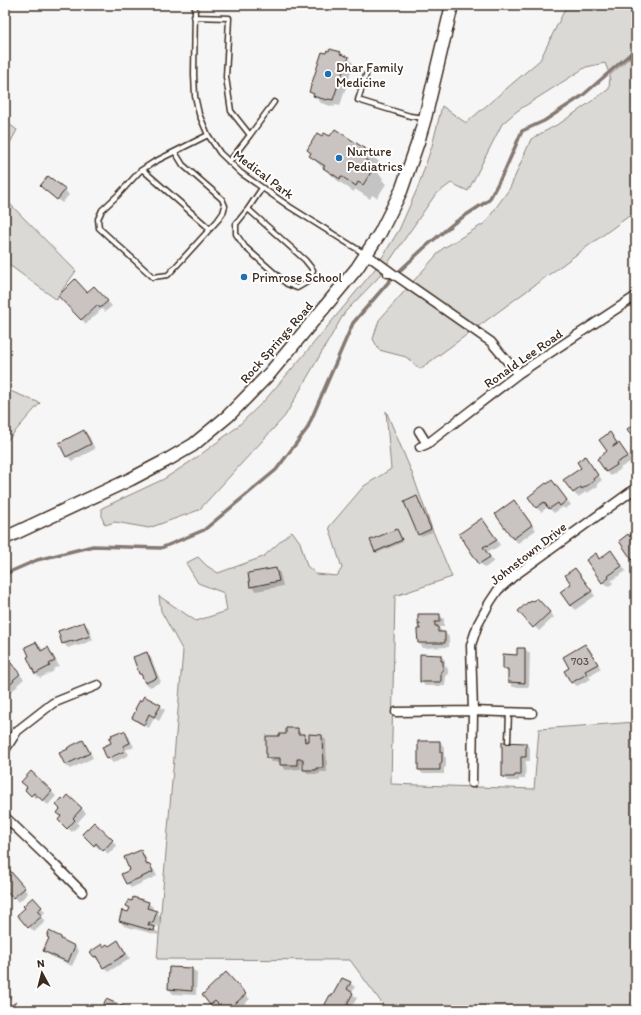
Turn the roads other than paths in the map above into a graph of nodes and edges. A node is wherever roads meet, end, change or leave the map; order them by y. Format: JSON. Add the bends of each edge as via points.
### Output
{"nodes":[{"id":1,"x":195,"y":5,"type":"edge"},
{"id":2,"x":452,"y":5,"type":"edge"},
{"id":3,"x":194,"y":17,"type":"junction"},
{"id":4,"x":366,"y":75,"type":"dead end"},
{"id":5,"x":274,"y":102,"type":"dead end"},
{"id":6,"x":425,"y":118,"type":"junction"},
{"id":7,"x":208,"y":135,"type":"junction"},
{"id":8,"x":250,"y":135,"type":"junction"},
{"id":9,"x":175,"y":152,"type":"junction"},
{"id":10,"x":229,"y":162,"type":"junction"},
{"id":11,"x":143,"y":170,"type":"junction"},
{"id":12,"x":262,"y":188,"type":"junction"},
{"id":13,"x":248,"y":209,"type":"junction"},
{"id":14,"x":210,"y":229,"type":"junction"},
{"id":15,"x":366,"y":254,"type":"junction"},
{"id":16,"x":636,"y":296,"type":"edge"},
{"id":17,"x":518,"y":374,"type":"junction"},
{"id":18,"x":419,"y":431,"type":"dead end"},
{"id":19,"x":636,"y":488,"type":"edge"},
{"id":20,"x":5,"y":538,"type":"edge"},
{"id":21,"x":98,"y":685,"type":"dead end"},
{"id":22,"x":472,"y":711,"type":"junction"},
{"id":23,"x":396,"y":712,"type":"dead end"},
{"id":24,"x":509,"y":712,"type":"junction"},
{"id":25,"x":532,"y":713,"type":"dead end"},
{"id":26,"x":508,"y":741,"type":"dead end"},
{"id":27,"x":5,"y":750,"type":"edge"},
{"id":28,"x":472,"y":783,"type":"dead end"},
{"id":29,"x":5,"y":818,"type":"edge"},
{"id":30,"x":82,"y":892,"type":"dead end"}],
"edges":[{"from":1,"to":3,"type":"lane","name":"Medical Park"},
{"from":2,"to":6,"type":"street","name":"Rock Springs Road"},
{"from":3,"to":7,"type":"lane","name":"Medical Park","via":[[195,96]]},
{"from":3,"to":8,"type":"lane","via":[[229,18],[226,77],[231,111]]},
{"from":4,"to":6,"type":"lane","via":[[358,100]]},
{"from":5,"to":8,"type":"lane"},
{"from":6,"to":15,"type":"street","name":"Rock Springs Road","via":[[401,191]]},
{"from":7,"to":9,"type":"lane"},
{"from":7,"to":10,"type":"lane","name":"Medical Park"},
{"from":8,"to":10,"type":"lane"},
{"from":9,"to":11,"type":"lane"},
{"from":9,"to":14,"type":"lane","via":[[183,165],[222,199],[225,206],[223,213]]},
{"from":10,"to":12,"type":"lane","name":"Medical Park"},
{"from":11,"to":14,"type":"lane"},
{"from":11,"to":14,"type":"lane","via":[[102,210],[98,219],[99,228],[153,277],[168,275]]},
{"from":12,"to":13,"type":"lane"},
{"from":12,"to":15,"type":"lane","name":"Medical Park"},
{"from":13,"to":13,"type":"lane","via":[[236,224],[236,234],[245,247],[287,284],[297,288],[309,281],[313,270],[306,260]]},
{"from":15,"to":17,"type":"street","via":[[491,342]]},
{"from":15,"to":20,"type":"street","name":"Rock Springs Road","via":[[265,379],[228,416],[193,445],[131,479]]},
{"from":16,"to":17,"type":"street","name":"Ronald Lee Road"},
{"from":17,"to":18,"type":"street","name":"Ronald Lee Road","via":[[423,446]]},
{"from":19,"to":22,"type":"street","name":"Johnstown Drive","via":[[498,590],[478,624],[471,645]]},
{"from":21,"to":27,"type":"street","via":[[53,703],[17,731]]},
{"from":22,"to":23,"type":"street"},
{"from":22,"to":24,"type":"street"},
{"from":22,"to":28,"type":"street","name":"Johnstown Drive"},
{"from":24,"to":25,"type":"street"},
{"from":24,"to":26,"type":"lane"},
{"from":29,"to":30,"type":"street"}]}
